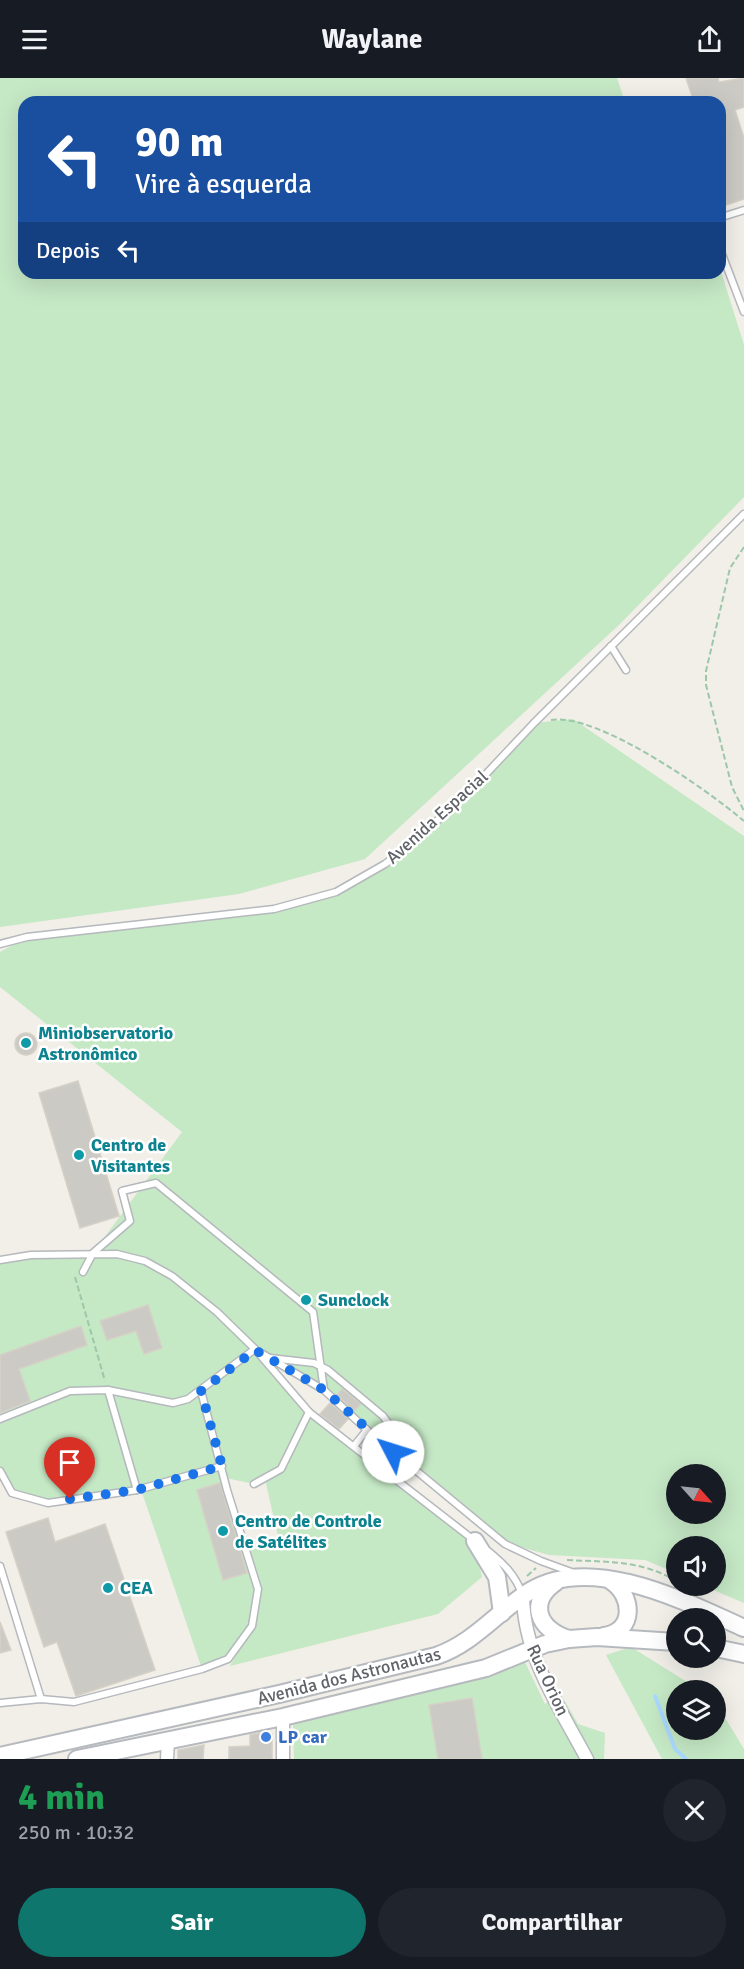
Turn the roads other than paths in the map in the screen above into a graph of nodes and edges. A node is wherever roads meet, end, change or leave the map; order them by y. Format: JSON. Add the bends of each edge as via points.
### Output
{"nodes":[{"id":1,"x":744,"y":210,"type":"edge"},
{"id":2,"x":726,"y":217,"type":"edge"},
{"id":3,"x":726,"y":265,"type":"edge"},
{"id":4,"x":744,"y":312,"type":"edge"},
{"id":5,"x":744,"y":514,"type":"edge"},
{"id":6,"x":611,"y":646,"type":"junction"},
{"id":7,"x":626,"y":670,"type":"dead end"},
{"id":8,"x":0,"y":944,"type":"edge"},
{"id":9,"x":93,"y":1253,"type":"junction"},
{"id":10,"x":0,"y":1260,"type":"edge"},
{"id":11,"x":83,"y":1272,"type":"dead end"},
{"id":12,"x":255,"y":1350,"type":"junction"},
{"id":13,"x":268,"y":1358,"type":"junction"},
{"id":14,"x":321,"y":1366,"type":"junction"},
{"id":15,"x":108,"y":1390,"type":"junction"},
{"id":16,"x":324,"y":1390,"type":"junction"},
{"id":17,"x":201,"y":1391,"type":"junction"},
{"id":18,"x":309,"y":1412,"type":"junction"},
{"id":19,"x":0,"y":1419,"type":"edge"},
{"id":20,"x":367,"y":1430,"type":"junction"},
{"id":21,"x":354,"y":1446,"type":"junction"},
{"id":22,"x":393,"y":1452,"type":"junction"},
{"id":23,"x":408,"y":1464,"type":"junction"},
{"id":24,"x":222,"y":1466,"type":"junction"},
{"id":25,"x":0,"y":1472,"type":"edge"},
{"id":26,"x":396,"y":1479,"type":"junction"},
{"id":27,"x":254,"y":1484,"type":"dead end"},
{"id":28,"x":137,"y":1490,"type":"junction"},
{"id":29,"x":475,"y":1541,"type":"junction"},
{"id":30,"x":0,"y":1566,"type":"edge"},
{"id":31,"x":586,"y":1576,"type":"junction"},
{"id":32,"x":562,"y":1579,"type":"junction"},
{"id":33,"x":610,"y":1581,"type":"junction"},
{"id":34,"x":520,"y":1590,"type":"junction"},
{"id":35,"x":502,"y":1612,"type":"junction"},
{"id":36,"x":744,"y":1628,"type":"edge"},
{"id":37,"x":597,"y":1637,"type":"junction"},
{"id":38,"x":570,"y":1639,"type":"junction"},
{"id":39,"x":666,"y":1641,"type":"edge"},
{"id":40,"x":530,"y":1650,"type":"junction"},
{"id":41,"x":726,"y":1650,"type":"edge"},
{"id":42,"x":744,"y":1653,"type":"edge"},
{"id":43,"x":40,"y":1699,"type":"junction"},
{"id":44,"x":0,"y":1703,"type":"edge"},
{"id":45,"x":284,"y":1717,"type":"junction"},
{"id":46,"x":168,"y":1740,"type":"junction"},
{"id":47,"x":0,"y":1756,"type":"edge"},
{"id":48,"x":77,"y":1759,"type":"edge"},
{"id":49,"x":167,"y":1759,"type":"edge"},
{"id":50,"x":283,"y":1759,"type":"edge"},
{"id":51,"x":587,"y":1759,"type":"edge"}],
"edges":[{"from":1,"to":2,"type":"lane"},
{"from":3,"to":4,"type":"lane"},
{"from":5,"to":6,"type":"lane","name":"Avenida Espacial"},
{"from":6,"to":7,"type":"lane"},
{"from":6,"to":8,"type":"lane","name":"Avenida Espacial","via":[[419,838],[385,864],[336,892],[274,909],[27,937]]},
{"from":9,"to":10,"type":"lane"},
{"from":9,"to":11,"type":"lane"},
{"from":9,"to":12,"type":"lane","via":[[145,1261],[172,1276],[217,1312]]},
{"from":9,"to":14,"type":"lane","via":[[130,1221],[122,1191],[156,1183],[313,1312]]},
{"from":12,"to":13,"type":"lane"},
{"from":12,"to":17,"type":"lane"},
{"from":12,"to":18,"type":"lane"},
{"from":13,"to":14,"type":"lane"},
{"from":13,"to":16,"type":"lane"},
{"from":14,"to":16,"type":"lane"},
{"from":14,"to":22,"type":"lane","via":[[383,1416],[391,1427]]},
{"from":15,"to":17,"type":"lane","via":[[173,1404]]},
{"from":15,"to":19,"type":"lane","via":[[70,1391]]},
{"from":15,"to":28,"type":"lane"},
{"from":16,"to":20,"type":"lane"},
{"from":17,"to":24,"type":"lane"},
{"from":18,"to":21,"type":"lane"},
{"from":18,"to":27,"type":"lane","via":[[281,1469]]},
{"from":20,"to":21,"type":"lane"},
{"from":20,"to":22,"type":"lane"},
{"from":21,"to":26,"type":"lane"},
{"from":22,"to":23,"type":"lane"},
{"from":23,"to":26,"type":"lane"},
{"from":23,"to":31,"type":"lane","via":[[505,1544]]},
{"from":24,"to":28,"type":"lane"},
{"from":24,"to":43,"type":"lane","via":[[258,1589],[252,1626],[228,1659],[74,1702]]},
{"from":25,"to":28,"type":"lane","via":[[12,1493],[48,1503]]},
{"from":26,"to":29,"type":"lane"},
{"from":29,"to":34,"type":"lane","via":[[505,1565]]},
{"from":29,"to":35,"type":"main road","via":[[497,1577]]},
{"from":30,"to":43,"type":"lane"},
{"from":31,"to":32,"type":"main road","name":"Avenida dos Astronautas"},
{"from":31,"to":33,"type":"main road","name":"Avenida dos Astronautas"},
{"from":32,"to":34,"type":"main road","name":"Avenida dos Astronautas"},
{"from":32,"to":38,"type":"main road","via":[[547,1590],[539,1607],[544,1625]]},
{"from":33,"to":36,"type":"main road","name":"Avenida dos Astronautas","via":[[674,1595]]},
{"from":33,"to":37,"type":"main road","via":[[625,1595],[628,1616],[620,1629]]},
{"from":34,"to":35,"type":"main road","name":"Avenida dos Astronautas"},
{"from":34,"to":40,"type":"street","name":"Rua Orion"},
{"from":35,"to":47,"type":"main road","name":"Avenida dos Astronautas","via":[[465,1643],[436,1656]]},
{"from":37,"to":38,"type":"main road","name":"Avenida dos Astronautas"},
{"from":37,"to":39,"type":"main road","name":"Avenida dos Astronautas"},
{"from":38,"to":40,"type":"main road","name":"Avenida dos Astronautas"},
{"from":40,"to":45,"type":"main road","name":"Avenida dos Astronautas","via":[[486,1668]]},
{"from":40,"to":51,"type":"street","name":"Rua Orion"},
{"from":41,"to":42,"type":"main road"},
{"from":43,"to":44,"type":"lane"},
{"from":45,"to":46,"type":"main road","name":"Avenida dos Astronautas"},
{"from":45,"to":50,"type":"street"},
{"from":46,"to":48,"type":"main road","name":"Avenida dos Astronautas"},
{"from":46,"to":49,"type":"street"}]}
